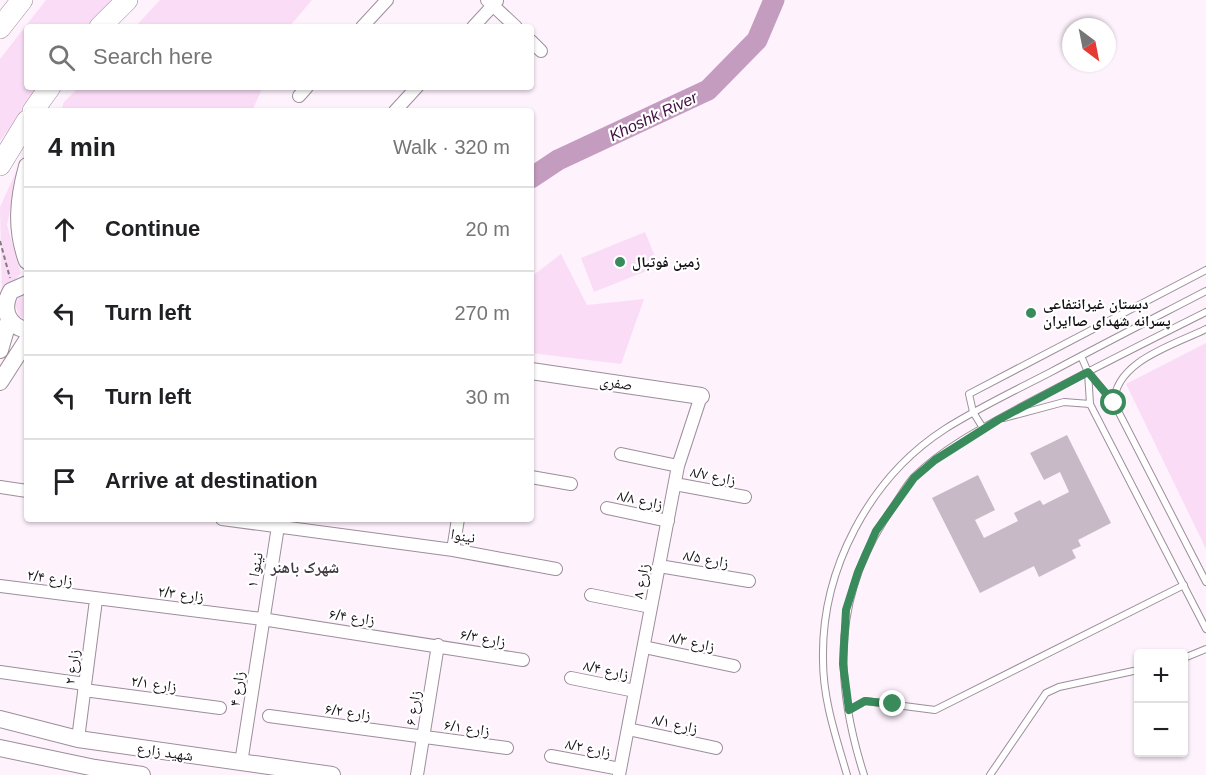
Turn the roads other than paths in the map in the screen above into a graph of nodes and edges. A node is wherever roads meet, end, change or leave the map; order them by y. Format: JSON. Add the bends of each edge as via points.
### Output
{"nodes":[{"id":1,"x":22,"y":0,"type":"edge"},
{"id":2,"x":127,"y":0,"type":"edge"},
{"id":3,"x":387,"y":0,"type":"edge"},
{"id":4,"x":493,"y":2,"type":"edge"},
{"id":5,"x":103,"y":24,"type":"edge"},
{"id":6,"x":365,"y":24,"type":"edge"},
{"id":7,"x":475,"y":24,"type":"edge"},
{"id":8,"x":513,"y":24,"type":"edge"},
{"id":9,"x":0,"y":28,"type":"edge"},
{"id":10,"x":534,"y":44,"type":"edge"},
{"id":11,"x":541,"y":51,"type":"dead end"},
{"id":12,"x":48,"y":90,"type":"edge"},
{"id":13,"x":56,"y":90,"type":"edge"},
{"id":14,"x":414,"y":90,"type":"edge"},
{"id":15,"x":35,"y":108,"type":"edge"},
{"id":16,"x":48,"y":108,"type":"edge"},
{"id":17,"x":398,"y":108,"type":"edge"},
{"id":18,"x":24,"y":126,"type":"edge"},
{"id":19,"x":0,"y":165,"type":"edge"},
{"id":20,"x":24,"y":178,"type":"edge"},
{"id":21,"x":24,"y":250,"type":"edge"},
{"id":22,"x":1206,"y":270,"type":"edge"},
{"id":23,"x":21,"y":286,"type":"edge"},
{"id":24,"x":1206,"y":291,"type":"edge"},
{"id":25,"x":5,"y":312,"type":"edge"},
{"id":26,"x":1206,"y":312,"type":"edge"},
{"id":27,"x":1206,"y":328,"type":"edge"},
{"id":28,"x":24,"y":329,"type":"edge"},
{"id":29,"x":24,"y":345,"type":"edge"},
{"id":30,"x":0,"y":350,"type":"edge"},
{"id":31,"x":1081,"y":356,"type":"junction"},
{"id":32,"x":534,"y":371,"type":"edge"},
{"id":33,"x":1088,"y":372,"type":"junction"},
{"id":34,"x":0,"y":382,"type":"edge"},
{"id":35,"x":701,"y":396,"type":"joint"},
{"id":36,"x":1114,"y":403,"type":"junction"},
{"id":37,"x":1090,"y":404,"type":"junction"},
{"id":38,"x":973,"y":412,"type":"junction"},
{"id":39,"x":998,"y":420,"type":"junction"},
{"id":40,"x":983,"y":428,"type":"junction"},
{"id":41,"x":621,"y":454,"type":"dead end"},
{"id":42,"x":678,"y":466,"type":"junction"},
{"id":43,"x":534,"y":478,"type":"edge"},
{"id":44,"x":571,"y":484,"type":"dead end"},
{"id":45,"x":675,"y":484,"type":"junction"},
{"id":46,"x":0,"y":487,"type":"edge"},
{"id":47,"x":24,"y":491,"type":"edge"},
{"id":48,"x":745,"y":497,"type":"dead end"},
{"id":49,"x":607,"y":508,"type":"dead end"},
{"id":50,"x":668,"y":521,"type":"junction"},
{"id":51,"x":458,"y":522,"type":"edge"},
{"id":52,"x":278,"y":523,"type":"edge"},
{"id":53,"x":453,"y":550,"type":"junction"},
{"id":54,"x":659,"y":566,"type":"junction"},
{"id":55,"x":556,"y":569,"type":"dead end"},
{"id":56,"x":749,"y":581,"type":"dead end"},
{"id":57,"x":1206,"y":582,"type":"edge"},
{"id":58,"x":1184,"y":585,"type":"junction"},
{"id":59,"x":0,"y":586,"type":"edge"},
{"id":60,"x":591,"y":596,"type":"dead end"},
{"id":61,"x":96,"y":600,"type":"junction"},
{"id":62,"x":651,"y":607,"type":"junction"},
{"id":63,"x":262,"y":619,"type":"junction"},
{"id":64,"x":1206,"y":629,"type":"edge"},
{"id":65,"x":438,"y":645,"type":"junction"},
{"id":66,"x":644,"y":647,"type":"junction"},
{"id":67,"x":1206,"y":648,"type":"edge"},
{"id":68,"x":1188,"y":656,"type":"edge"},
{"id":69,"x":523,"y":660,"type":"dead end"},
{"id":70,"x":734,"y":666,"type":"dead end"},
{"id":71,"x":1134,"y":671,"type":"edge"},
{"id":72,"x":0,"y":672,"type":"edge"},
{"id":73,"x":571,"y":678,"type":"dead end"},
{"id":74,"x":85,"y":687,"type":"junction"},
{"id":75,"x":635,"y":691,"type":"junction"},
{"id":76,"x":220,"y":708,"type":"dead end"},
{"id":77,"x":849,"y":710,"type":"junction"},
{"id":78,"x":269,"y":716,"type":"dead end"},
{"id":79,"x":0,"y":719,"type":"edge"},
{"id":80,"x":628,"y":729,"type":"junction"},
{"id":81,"x":423,"y":737,"type":"junction"},
{"id":82,"x":78,"y":739,"type":"junction"},
{"id":83,"x":0,"y":748,"type":"edge"},
{"id":84,"x":507,"y":748,"type":"dead end"},
{"id":85,"x":717,"y":748,"type":"dead end"},
{"id":86,"x":551,"y":756,"type":"dead end"},
{"id":87,"x":241,"y":763,"type":"junction"},
{"id":88,"x":620,"y":772,"type":"edge"},
{"id":89,"x":142,"y":775,"type":"edge"},
{"id":90,"x":332,"y":775,"type":"edge"},
{"id":91,"x":417,"y":775,"type":"edge"},
{"id":92,"x":847,"y":775,"type":"edge"},
{"id":93,"x":864,"y":775,"type":"edge"},
{"id":94,"x":990,"y":775,"type":"edge"}],
"edges":[{"from":1,"to":9,"type":"highway"},
{"from":2,"to":5,"type":"highway"},
{"from":3,"to":6,"type":"street"},
{"from":4,"to":7,"type":"street"},
{"from":4,"to":8,"type":"street"},
{"from":10,"to":11,"type":"street"},
{"from":12,"to":15,"type":"highway"},
{"from":13,"to":16,"type":"street"},
{"from":14,"to":17,"type":"street"},
{"from":18,"to":19,"type":"highway"},
{"from":20,"to":21,"type":"street","via":[[18,207]]},
{"from":22,"to":38,"type":"lane","via":[[969,394]]},
{"from":23,"to":25,"type":"street","via":[[7,298]]},
{"from":24,"to":31,"type":"lane"},
{"from":25,"to":28,"type":"street","via":[[14,325]]},
{"from":25,"to":30,"type":"street"},
{"from":26,"to":33,"type":"lane"},
{"from":27,"to":36,"type":"lane","via":[[1134,367],[1120,379]]},
{"from":29,"to":34,"type":"street"},
{"from":31,"to":33,"type":"lane"},
{"from":31,"to":38,"type":"lane"},
{"from":32,"to":35,"type":"street","name":"صفری"},
{"from":33,"to":36,"type":"lane"},
{"from":33,"to":37,"type":"lane"},
{"from":33,"to":39,"type":"lane"},
{"from":35,"to":42,"type":"street","name":"۸ زارع"},
{"from":36,"to":57,"type":"lane"},
{"from":37,"to":39,"type":"lane","via":[[1064,402]]},
{"from":37,"to":58,"type":"lane"},
{"from":38,"to":40,"type":"lane"},
{"from":38,"to":92,"type":"lane","via":[[908,458],[874,495],[841,555],[827,612],[823,660],[828,711]]},
{"from":39,"to":40,"type":"lane"},
{"from":40,"to":77,"type":"lane","via":[[914,478],[876,531],[846,610],[843,664]]},
{"from":41,"to":42,"type":"street"},
{"from":42,"to":45,"type":"street","name":"۸ زارع"},
{"from":43,"to":44,"type":"street"},
{"from":45,"to":48,"type":"street","name":"۸/۷ زارع"},
{"from":45,"to":50,"type":"street","name":"۸ زارع"},
{"from":46,"to":47,"type":"street"},
{"from":49,"to":50,"type":"street","name":"۸/۸ زارع"},
{"from":50,"to":54,"type":"street","name":"۸ زارع"},
{"from":51,"to":53,"type":"street"},
{"from":52,"to":53,"type":"street","name":"نینوا"},
{"from":52,"to":63,"type":"street","name":"۱ نینوا"},
{"from":53,"to":55,"type":"street","name":"نینوا"},
{"from":54,"to":56,"type":"street","name":"۸/۵ زارع"},
{"from":54,"to":62,"type":"street","name":"۸ زارع"},
{"from":58,"to":64,"type":"lane"},
{"from":58,"to":77,"type":"lane","via":[[935,710],[865,701]]},
{"from":59,"to":61,"type":"street","name":"۲/۴ زارع"},
{"from":60,"to":62,"type":"street"},
{"from":61,"to":63,"type":"street","name":"۲/۳ زارع"},
{"from":61,"to":74,"type":"street","name":"۲ زارع"},
{"from":62,"to":66,"type":"street","name":"۸ زارع"},
{"from":63,"to":65,"type":"street","name":"۶/۴ زارع"},
{"from":63,"to":87,"type":"street","name":"۴ زارع"},
{"from":65,"to":69,"type":"street","name":"۶/۳ زارع"},
{"from":65,"to":81,"type":"street","name":"۶ زارع"},
{"from":66,"to":70,"type":"street","name":"۸/۳ زارع"},
{"from":66,"to":75,"type":"street","name":"۸ زارع"},
{"from":67,"to":68,"type":"lane"},
{"from":71,"to":94,"type":"lane","via":[[1046,693]]},
{"from":72,"to":74,"type":"street","name":"۲/۱ زارع"},
{"from":73,"to":75,"type":"street","name":"۸/۴ زارع"},
{"from":74,"to":76,"type":"street","name":"۲/۱ زارع"},
{"from":74,"to":82,"type":"street","name":"۲ زارع"},
{"from":75,"to":80,"type":"street","name":"۸ زارع"},
{"from":77,"to":93,"type":"lane"},
{"from":78,"to":81,"type":"street","name":"۶/۲ زارع"},
{"from":79,"to":82,"type":"street","name":"شهید زارع"},
{"from":80,"to":85,"type":"street","name":"۸/۱ زارع"},
{"from":80,"to":88,"type":"street","name":"۸ زارع"},
{"from":81,"to":84,"type":"street","name":"۶/۱ زارع"},
{"from":81,"to":91,"type":"street","name":"۶ زارع"},
{"from":82,"to":87,"type":"street","name":"شهید زارع"},
{"from":83,"to":89,"type":"street","name":"شهید زارع"},
{"from":86,"to":88,"type":"street","name":"۸/۲ زارع"},
{"from":87,"to":90,"type":"street","name":"شهید زارع"}]}
